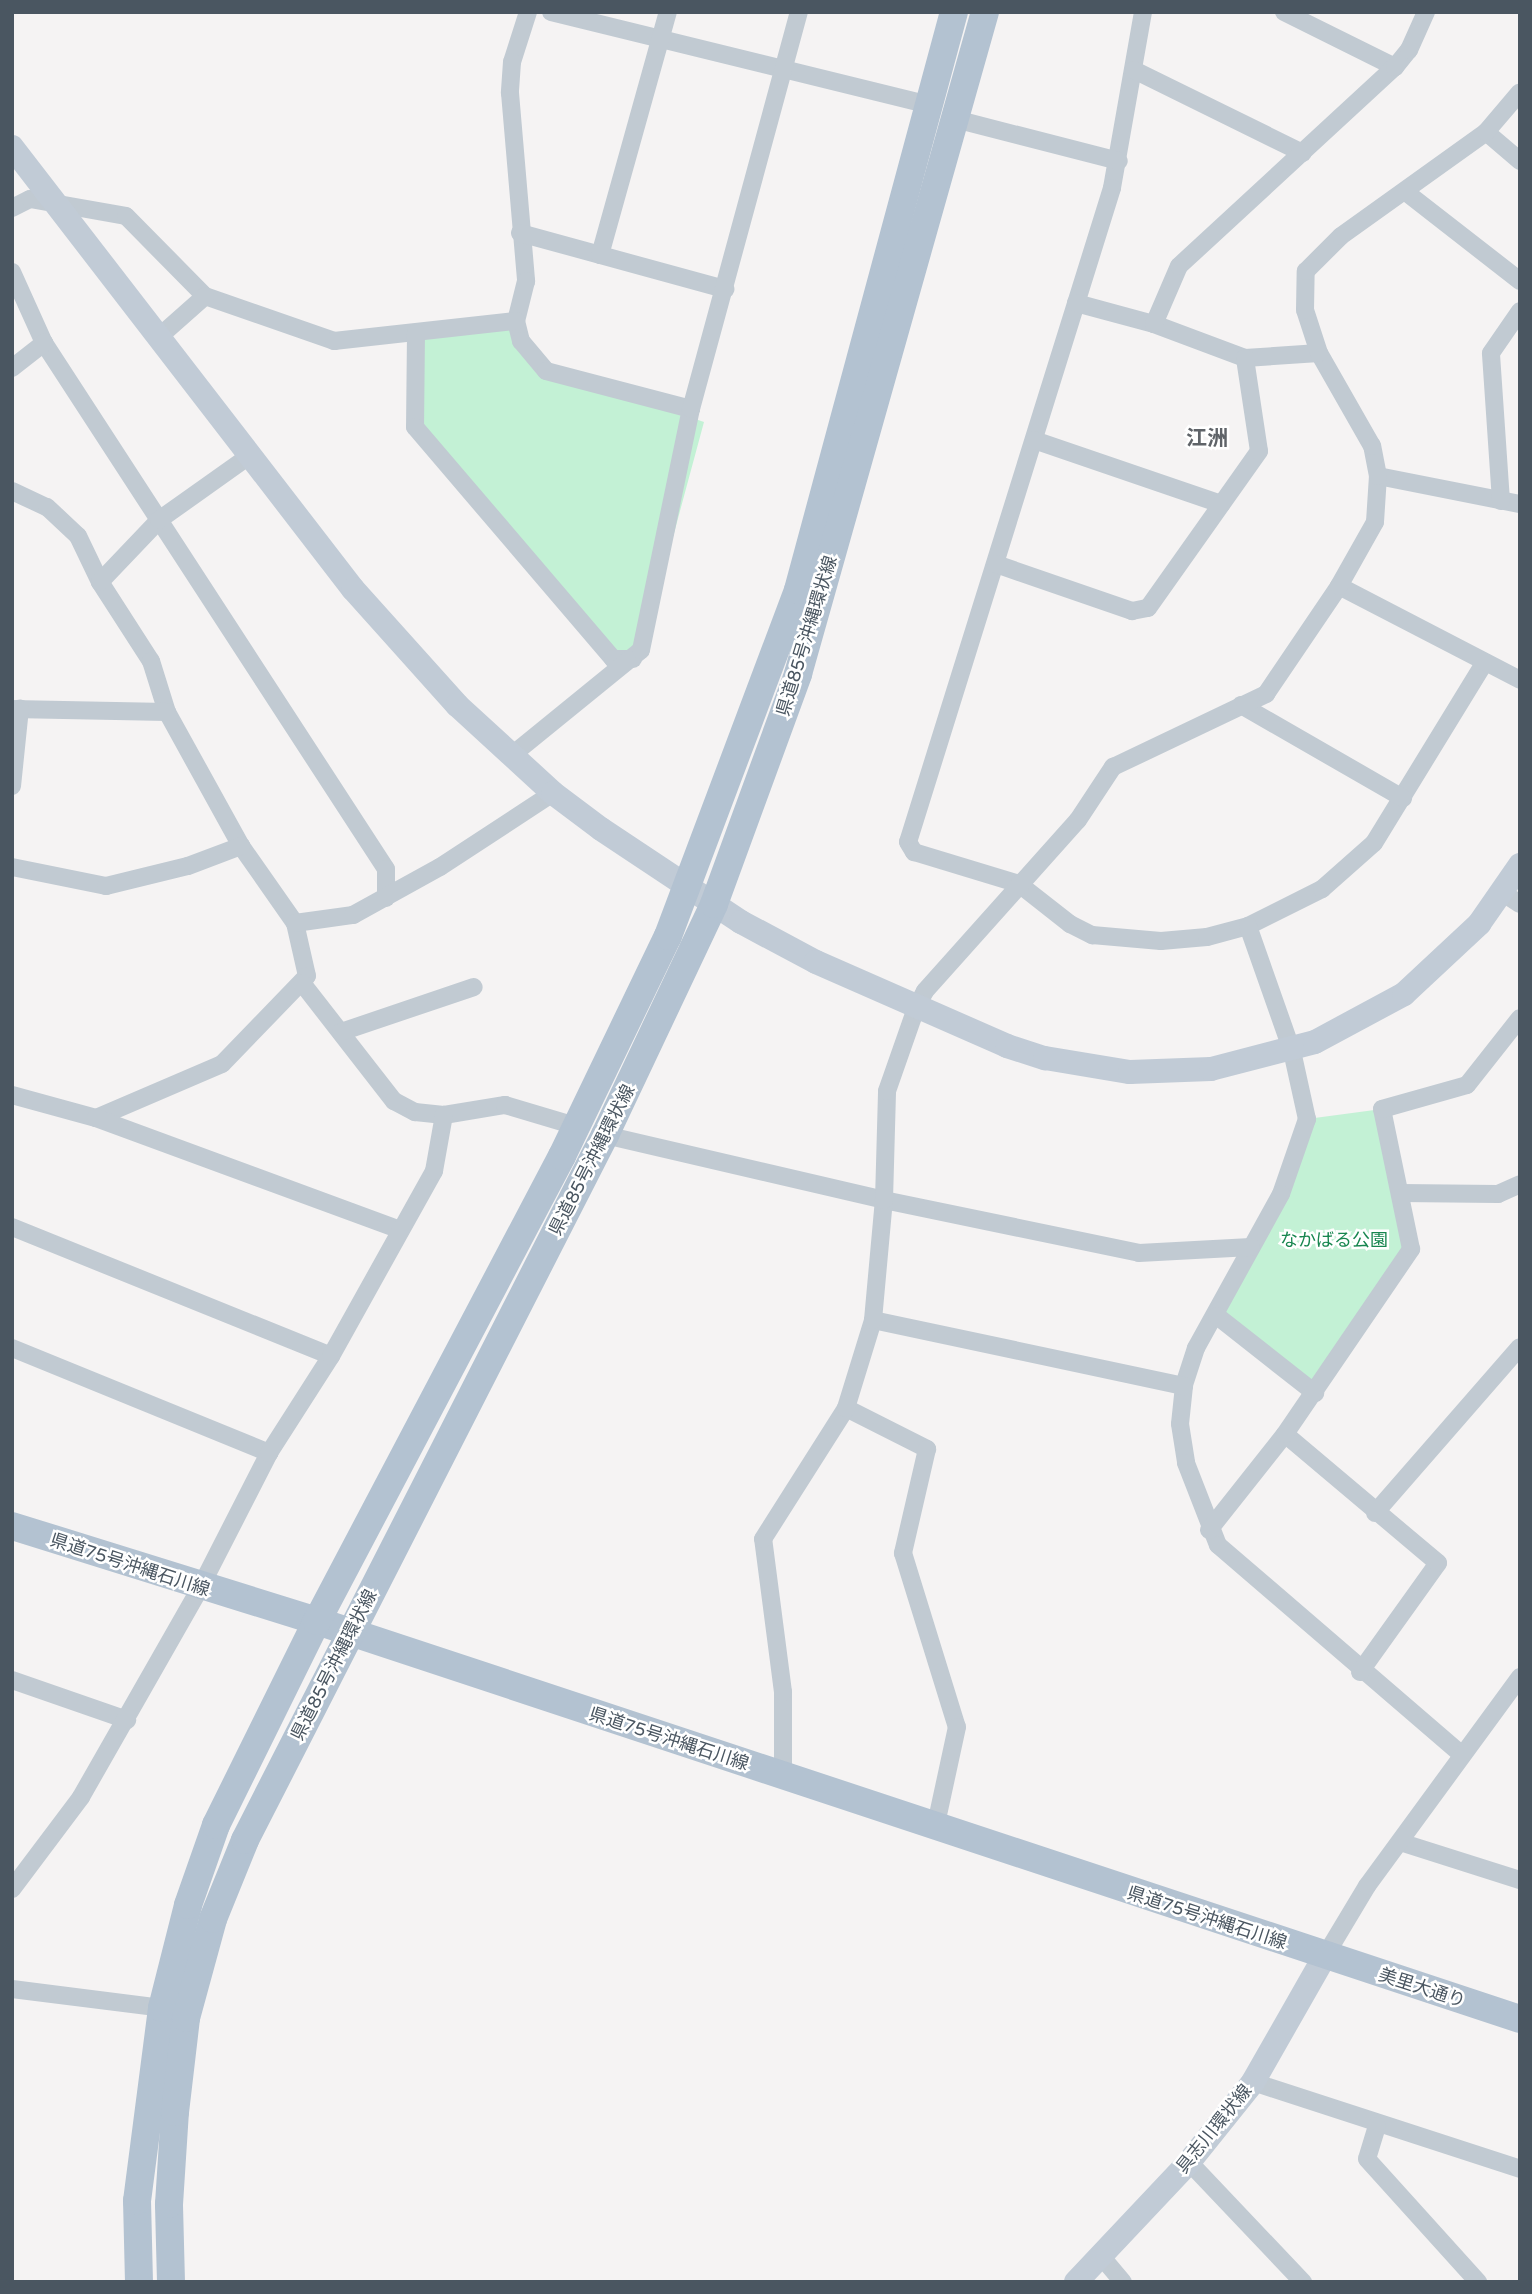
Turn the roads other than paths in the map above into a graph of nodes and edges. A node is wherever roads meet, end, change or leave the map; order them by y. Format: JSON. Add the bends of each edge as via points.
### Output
{"nodes":[{"id":1,"x":528,"y":12,"type":"edge"},
{"id":2,"x":551,"y":12,"type":"edge"},
{"id":3,"x":668,"y":12,"type":"edge"},
{"id":4,"x":799,"y":12,"type":"edge"},
{"id":5,"x":954,"y":12,"type":"edge"},
{"id":6,"x":985,"y":12,"type":"edge"},
{"id":7,"x":1143,"y":12,"type":"edge"},
{"id":8,"x":1284,"y":12,"type":"edge"},
{"id":9,"x":1426,"y":12,"type":"edge"},
{"id":10,"x":660,"y":41,"type":"junction"},
{"id":11,"x":1395,"y":67,"type":"junction"},
{"id":12,"x":783,"y":70,"type":"junction"},
{"id":13,"x":1134,"y":71,"type":"junction"},
{"id":14,"x":1520,"y":92,"type":"edge"},
{"id":15,"x":929,"y":105,"type":"junction"},
{"id":16,"x":955,"y":119,"type":"junction"},
{"id":17,"x":1486,"y":132,"type":"junction"},
{"id":18,"x":12,"y":147,"type":"edge"},
{"id":19,"x":1303,"y":153,"type":"junction"},
{"id":20,"x":1119,"y":162,"type":"junction"},
{"id":21,"x":1520,"y":162,"type":"edge"},
{"id":22,"x":1407,"y":192,"type":"junction"},
{"id":23,"x":59,"y":207,"type":"junction"},
{"id":24,"x":12,"y":208,"type":"edge"},
{"id":25,"x":520,"y":233,"type":"junction"},
{"id":26,"x":600,"y":255,"type":"junction"},
{"id":27,"x":12,"y":272,"type":"edge"},
{"id":28,"x":1520,"y":281,"type":"edge"},
{"id":29,"x":725,"y":289,"type":"junction"},
{"id":30,"x":205,"y":296,"type":"junction"},
{"id":31,"x":1076,"y":303,"type":"junction"},
{"id":32,"x":1520,"y":311,"type":"edge"},
{"id":33,"x":516,"y":321,"type":"junction"},
{"id":34,"x":1154,"y":324,"type":"junction"},
{"id":35,"x":416,"y":334,"type":"junction"},
{"id":36,"x":160,"y":337,"type":"junction"},
{"id":37,"x":44,"y":344,"type":"junction"},
{"id":38,"x":1319,"y":353,"type":"junction"},
{"id":39,"x":1245,"y":358,"type":"junction"},
{"id":40,"x":12,"y":368,"type":"edge"},
{"id":41,"x":691,"y":409,"type":"junction"},
{"id":42,"x":1034,"y":440,"type":"junction"},
{"id":43,"x":252,"y":454,"type":"junction"},
{"id":44,"x":1378,"y":477,"type":"junction"},
{"id":45,"x":12,"y":491,"type":"edge"},
{"id":46,"x":1501,"y":501,"type":"junction"},
{"id":47,"x":1222,"y":503,"type":"junction"},
{"id":48,"x":1520,"y":504,"type":"edge"},
{"id":49,"x":159,"y":520,"type":"junction"},
{"id":50,"x":996,"y":564,"type":"junction"},
{"id":51,"x":100,"y":582,"type":"junction"},
{"id":52,"x":1339,"y":586,"type":"junction"},
{"id":53,"x":633,"y":659,"type":"junction"},
{"id":54,"x":1485,"y":662,"type":"junction"},
{"id":55,"x":1520,"y":680,"type":"edge"},
{"id":56,"x":1241,"y":705,"type":"junction"},
{"id":57,"x":16,"y":709,"type":"edge"},
{"id":58,"x":167,"y":712,"type":"junction"},
{"id":59,"x":512,"y":755,"type":"junction"},
{"id":60,"x":12,"y":786,"type":"edge"},
{"id":61,"x":552,"y":793,"type":"junction"},
{"id":62,"x":1404,"y":798,"type":"junction"},
{"id":63,"x":241,"y":846,"type":"junction"},
{"id":64,"x":1520,"y":865,"type":"edge"},
{"id":65,"x":12,"y":867,"type":"edge"},
{"id":66,"x":1019,"y":884,"type":"junction"},
{"id":67,"x":686,"y":886,"type":"junction"},
{"id":68,"x":386,"y":898,"type":"junction"},
{"id":69,"x":1511,"y":899,"type":"edge"},
{"id":70,"x":714,"y":904,"type":"junction"},
{"id":71,"x":295,"y":923,"type":"junction"},
{"id":72,"x":1248,"y":926,"type":"junction"},
{"id":73,"x":302,"y":983,"type":"junction"},
{"id":74,"x":474,"y":987,"type":"dead end"},
{"id":75,"x":916,"y":1008,"type":"junction"},
{"id":76,"x":1520,"y":1018,"type":"edge"},
{"id":77,"x":341,"y":1032,"type":"junction"},
{"id":78,"x":1292,"y":1051,"type":"junction"},
{"id":79,"x":12,"y":1095,"type":"edge"},
{"id":80,"x":444,"y":1115,"type":"junction"},
{"id":81,"x":96,"y":1118,"type":"junction"},
{"id":82,"x":576,"y":1126,"type":"junction"},
{"id":83,"x":605,"y":1135,"type":"junction"},
{"id":84,"x":1520,"y":1184,"type":"edge"},
{"id":85,"x":1399,"y":1193,"type":"junction"},
{"id":86,"x":884,"y":1200,"type":"junction"},
{"id":87,"x":12,"y":1227,"type":"edge"},
{"id":88,"x":400,"y":1230,"type":"junction"},
{"id":89,"x":1251,"y":1247,"type":"junction"},
{"id":90,"x":1217,"y":1316,"type":"junction"},
{"id":91,"x":873,"y":1320,"type":"junction"},
{"id":92,"x":12,"y":1348,"type":"edge"},
{"id":93,"x":1520,"y":1348,"type":"edge"},
{"id":94,"x":331,"y":1356,"type":"junction"},
{"id":95,"x":1184,"y":1386,"type":"junction"},
{"id":96,"x":1315,"y":1393,"type":"junction"},
{"id":97,"x":846,"y":1408,"type":"junction"},
{"id":98,"x":1285,"y":1434,"type":"junction"},
{"id":99,"x":269,"y":1454,"type":"junction"},
{"id":100,"x":1375,"y":1513,"type":"junction"},
{"id":101,"x":12,"y":1526,"type":"edge"},
{"id":102,"x":1209,"y":1530,"type":"junction"},
{"id":103,"x":200,"y":1588,"type":"junction"},
{"id":104,"x":317,"y":1621,"type":"junction"},
{"id":105,"x":350,"y":1633,"type":"junction"},
{"id":106,"x":1360,"y":1672,"type":"junction"},
{"id":107,"x":1520,"y":1677,"type":"edge"},
{"id":108,"x":12,"y":1680,"type":"edge"},
{"id":109,"x":127,"y":1720,"type":"junction"},
{"id":110,"x":1462,"y":1755,"type":"junction"},
{"id":111,"x":783,"y":1777,"type":"junction"},
{"id":112,"x":936,"y":1829,"type":"junction"},
{"id":113,"x":1400,"y":1842,"type":"junction"},
{"id":114,"x":16,"y":1878,"type":"edge"},
{"id":115,"x":1520,"y":1880,"type":"edge"},
{"id":116,"x":1325,"y":1956,"type":"junction"},
{"id":117,"x":12,"y":1989,"type":"edge"},
{"id":118,"x":162,"y":2008,"type":"junction"},
{"id":119,"x":1520,"y":2019,"type":"edge"},
{"id":120,"x":1253,"y":2082,"type":"junction"},
{"id":121,"x":1377,"y":2126,"type":"junction"},
{"id":122,"x":1189,"y":2162,"type":"junction"},
{"id":123,"x":1520,"y":2169,"type":"edge"},
{"id":124,"x":1101,"y":2256,"type":"junction"},
{"id":125,"x":139,"y":2282,"type":"edge"},
{"id":126,"x":171,"y":2282,"type":"edge"},
{"id":127,"x":1076,"y":2282,"type":"edge"},
{"id":128,"x":1123,"y":2282,"type":"edge"},
{"id":129,"x":1303,"y":2282,"type":"edge"},
{"id":130,"x":1478,"y":2282,"type":"edge"}],
"edges":[{"from":1,"to":25,"type":"street","via":[[512,62],[510,93]]},
{"from":2,"to":10,"type":"street"},
{"from":3,"to":10,"type":"street"},
{"from":4,"to":12,"type":"street"},
{"from":5,"to":15,"type":"main road","name":"県道85号沖縄環状線"},
{"from":6,"to":16,"type":"main road","name":"県道85号沖縄環状線"},
{"from":7,"to":13,"type":"street"},
{"from":8,"to":11,"type":"street"},
{"from":9,"to":11,"type":"street","via":[[1409,51]]},
{"from":10,"to":12,"type":"street"},
{"from":10,"to":26,"type":"street"},
{"from":11,"to":19,"type":"street"},
{"from":12,"to":15,"type":"street"},
{"from":12,"to":29,"type":"street"},
{"from":13,"to":19,"type":"street"},
{"from":13,"to":20,"type":"street"},
{"from":14,"to":17,"type":"street"},
{"from":15,"to":67,"type":"main road","name":"県道85号沖縄環状線","via":[[798,590]]},
{"from":16,"to":20,"type":"street"},
{"from":16,"to":70,"type":"main road","name":"県道85号沖縄環状線","via":[[798,674]]},
{"from":17,"to":21,"type":"street"},
{"from":17,"to":22,"type":"street"},
{"from":18,"to":23,"type":"street"},
{"from":19,"to":34,"type":"street","via":[[1179,266]]},
{"from":20,"to":31,"type":"street"},
{"from":22,"to":28,"type":"street"},
{"from":22,"to":38,"type":"street","via":[[1341,236],[1306,271],[1305,310]]},
{"from":23,"to":24,"type":"street","via":[[30,199]]},
{"from":23,"to":30,"type":"street","via":[[126,216]]},
{"from":23,"to":36,"type":"street"},
{"from":25,"to":26,"type":"street"},
{"from":25,"to":33,"type":"street","via":[[526,281]]},
{"from":26,"to":29,"type":"street"},
{"from":27,"to":37,"type":"street"},
{"from":29,"to":41,"type":"street"},
{"from":30,"to":35,"type":"street","via":[[334,341]]},
{"from":30,"to":36,"type":"street"},
{"from":31,"to":34,"type":"street"},
{"from":31,"to":42,"type":"street"},
{"from":32,"to":46,"type":"street","via":[[1491,353]]},
{"from":33,"to":35,"type":"street"},
{"from":33,"to":41,"type":"street","via":[[521,341],[546,371]]},
{"from":34,"to":39,"type":"street"},
{"from":35,"to":53,"type":"street","via":[[415,428],[613,659]]},
{"from":36,"to":43,"type":"street"},
{"from":37,"to":40,"type":"street"},
{"from":37,"to":49,"type":"street"},
{"from":38,"to":39,"type":"street"},
{"from":38,"to":44,"type":"street","via":[[1372,446]]},
{"from":39,"to":47,"type":"street","via":[[1259,451]]},
{"from":41,"to":53,"type":"street","via":[[641,650]]},
{"from":42,"to":47,"type":"street"},
{"from":42,"to":50,"type":"street"},
{"from":43,"to":49,"type":"street"},
{"from":43,"to":59,"type":"street","via":[[408,655]]},
{"from":44,"to":46,"type":"street"},
{"from":44,"to":52,"type":"street","via":[[1375,522]]},
{"from":45,"to":51,"type":"street","via":[[47,507],[78,536]]},
{"from":46,"to":48,"type":"street"},
{"from":47,"to":50,"type":"street","via":[[1148,608],[1132,611]]},
{"from":49,"to":51,"type":"street"},
{"from":49,"to":68,"type":"street","via":[[386,869]]},
{"from":50,"to":66,"type":"street","via":[[908,842],[914,852]]},
{"from":51,"to":58,"type":"street","via":[[151,661]]},
{"from":52,"to":54,"type":"street"},
{"from":52,"to":56,"type":"street","via":[[1266,694]]},
{"from":53,"to":59,"type":"street"},
{"from":54,"to":55,"type":"street"},
{"from":54,"to":62,"type":"street"},
{"from":56,"to":62,"type":"street"},
{"from":56,"to":66,"type":"street","via":[[1113,767],[1078,820]]},
{"from":57,"to":58,"type":"street"},
{"from":57,"to":60,"type":"street"},
{"from":58,"to":63,"type":"street"},
{"from":59,"to":61,"type":"street"},
{"from":61,"to":67,"type":"street"},
{"from":61,"to":68,"type":"street"},
{"from":62,"to":72,"type":"street","via":[[1374,843],[1350,868],[1322,889]]},
{"from":63,"to":65,"type":"street","via":[[188,866],[106,886]]},
{"from":63,"to":71,"type":"street"},
{"from":64,"to":69,"type":"street"},
{"from":66,"to":72,"type":"street","via":[[1070,925],[1104,937],[1161,941],[1208,937]]},
{"from":66,"to":75,"type":"street","via":[[925,991]]},
{"from":67,"to":70,"type":"street"},
{"from":67,"to":82,"type":"main road","name":"県道85号沖縄環状線","via":[[668,936]]},
{"from":68,"to":71,"type":"street","via":[[353,915]]},
{"from":69,"to":78,"type":"street","via":[[1404,994],[1345,1028]]},
{"from":70,"to":75,"type":"street","via":[[816,962]]},
{"from":70,"to":83,"type":"main road","name":"県道85号沖縄環状線"},
{"from":71,"to":73,"type":"street","via":[[307,976]]},
{"from":72,"to":78,"type":"street"},
{"from":73,"to":77,"type":"street"},
{"from":73,"to":81,"type":"street","via":[[222,1064]]},
{"from":74,"to":77,"type":"street"},
{"from":75,"to":78,"type":"street","via":[[1045,1058],[1130,1072],[1211,1069]]},
{"from":75,"to":86,"type":"street","via":[[887,1091]]},
{"from":76,"to":85,"type":"street","via":[[1467,1085],[1381,1109]]},
{"from":77,"to":80,"type":"street","via":[[394,1101],[415,1112]]},
{"from":78,"to":89,"type":"street","via":[[1307,1119],[1281,1194]]},
{"from":79,"to":81,"type":"street"},
{"from":80,"to":82,"type":"street","via":[[505,1105]]},
{"from":80,"to":88,"type":"street","via":[[434,1171]]},
{"from":81,"to":88,"type":"street"},
{"from":82,"to":104,"type":"main road","name":"県道85号沖縄環状線"},
{"from":83,"to":86,"type":"street"},
{"from":83,"to":105,"type":"main road","name":"県道85号沖縄環状線"},
{"from":84,"to":85,"type":"street","via":[[1497,1194]]},
{"from":85,"to":96,"type":"street","via":[[1411,1249]]},
{"from":86,"to":89,"type":"street","via":[[1139,1252]]},
{"from":86,"to":91,"type":"street"},
{"from":87,"to":94,"type":"street"},
{"from":88,"to":94,"type":"street"},
{"from":89,"to":90,"type":"street"},
{"from":90,"to":95,"type":"street","via":[[1196,1349]]},
{"from":90,"to":96,"type":"street"},
{"from":91,"to":95,"type":"street"},
{"from":91,"to":97,"type":"street"},
{"from":92,"to":99,"type":"street"},
{"from":93,"to":100,"type":"street"},
{"from":94,"to":99,"type":"street"},
{"from":95,"to":102,"type":"street","via":[[1180,1424],[1186,1463]]},
{"from":96,"to":98,"type":"street"},
{"from":97,"to":111,"type":"street","via":[[763,1539],[783,1692]]},
{"from":97,"to":112,"type":"street","via":[[927,1450],[903,1553],[957,1727]]},
{"from":98,"to":100,"type":"street"},
{"from":98,"to":102,"type":"street"},
{"from":99,"to":103,"type":"street"},
{"from":100,"to":106,"type":"street","via":[[1438,1563]]},
{"from":101,"to":103,"type":"main road","name":"県道75号沖縄石川線"},
{"from":102,"to":106,"type":"street","via":[[1217,1545]]},
{"from":103,"to":104,"type":"main road","name":"県道75号沖縄石川線"},
{"from":103,"to":109,"type":"street"},
{"from":104,"to":105,"type":"main road","name":"県道75号沖縄石川線"},
{"from":104,"to":118,"type":"main road","name":"県道85号沖縄環状線","via":[[216,1825],[188,1905]]},
{"from":105,"to":111,"type":"main road","name":"県道75号沖縄石川線"},
{"from":105,"to":126,"type":"main road","name":"県道85号沖縄環状線","via":[[245,1840],[213,1919],[186,2018],[175,2112],[169,2204]]},
{"from":106,"to":110,"type":"street"},
{"from":107,"to":110,"type":"street"},
{"from":108,"to":109,"type":"street"},
{"from":109,"to":114,"type":"street","via":[[80,1797]]},
{"from":110,"to":113,"type":"street"},
{"from":111,"to":112,"type":"main road","name":"県道75号沖縄石川線"},
{"from":112,"to":116,"type":"main road","name":"県道75号沖縄石川線"},
{"from":113,"to":115,"type":"street"},
{"from":113,"to":116,"type":"street"},
{"from":116,"to":119,"type":"main road","name":"美里大通り"},
{"from":116,"to":120,"type":"street","name":"具志川環状線"},
{"from":117,"to":118,"type":"street"},
{"from":118,"to":125,"type":"main road","name":"県道85号沖縄環状線","via":[[137,2201]]},
{"from":120,"to":121,"type":"street"},
{"from":120,"to":122,"type":"street","name":"具志川環状線"},
{"from":121,"to":123,"type":"street"},
{"from":121,"to":130,"type":"street","via":[[1367,2159]]},
{"from":122,"to":124,"type":"street","name":"具志川環状線"},
{"from":122,"to":129,"type":"street"},
{"from":124,"to":127,"type":"street","name":"具志川環状線"},
{"from":124,"to":128,"type":"street"}]}
